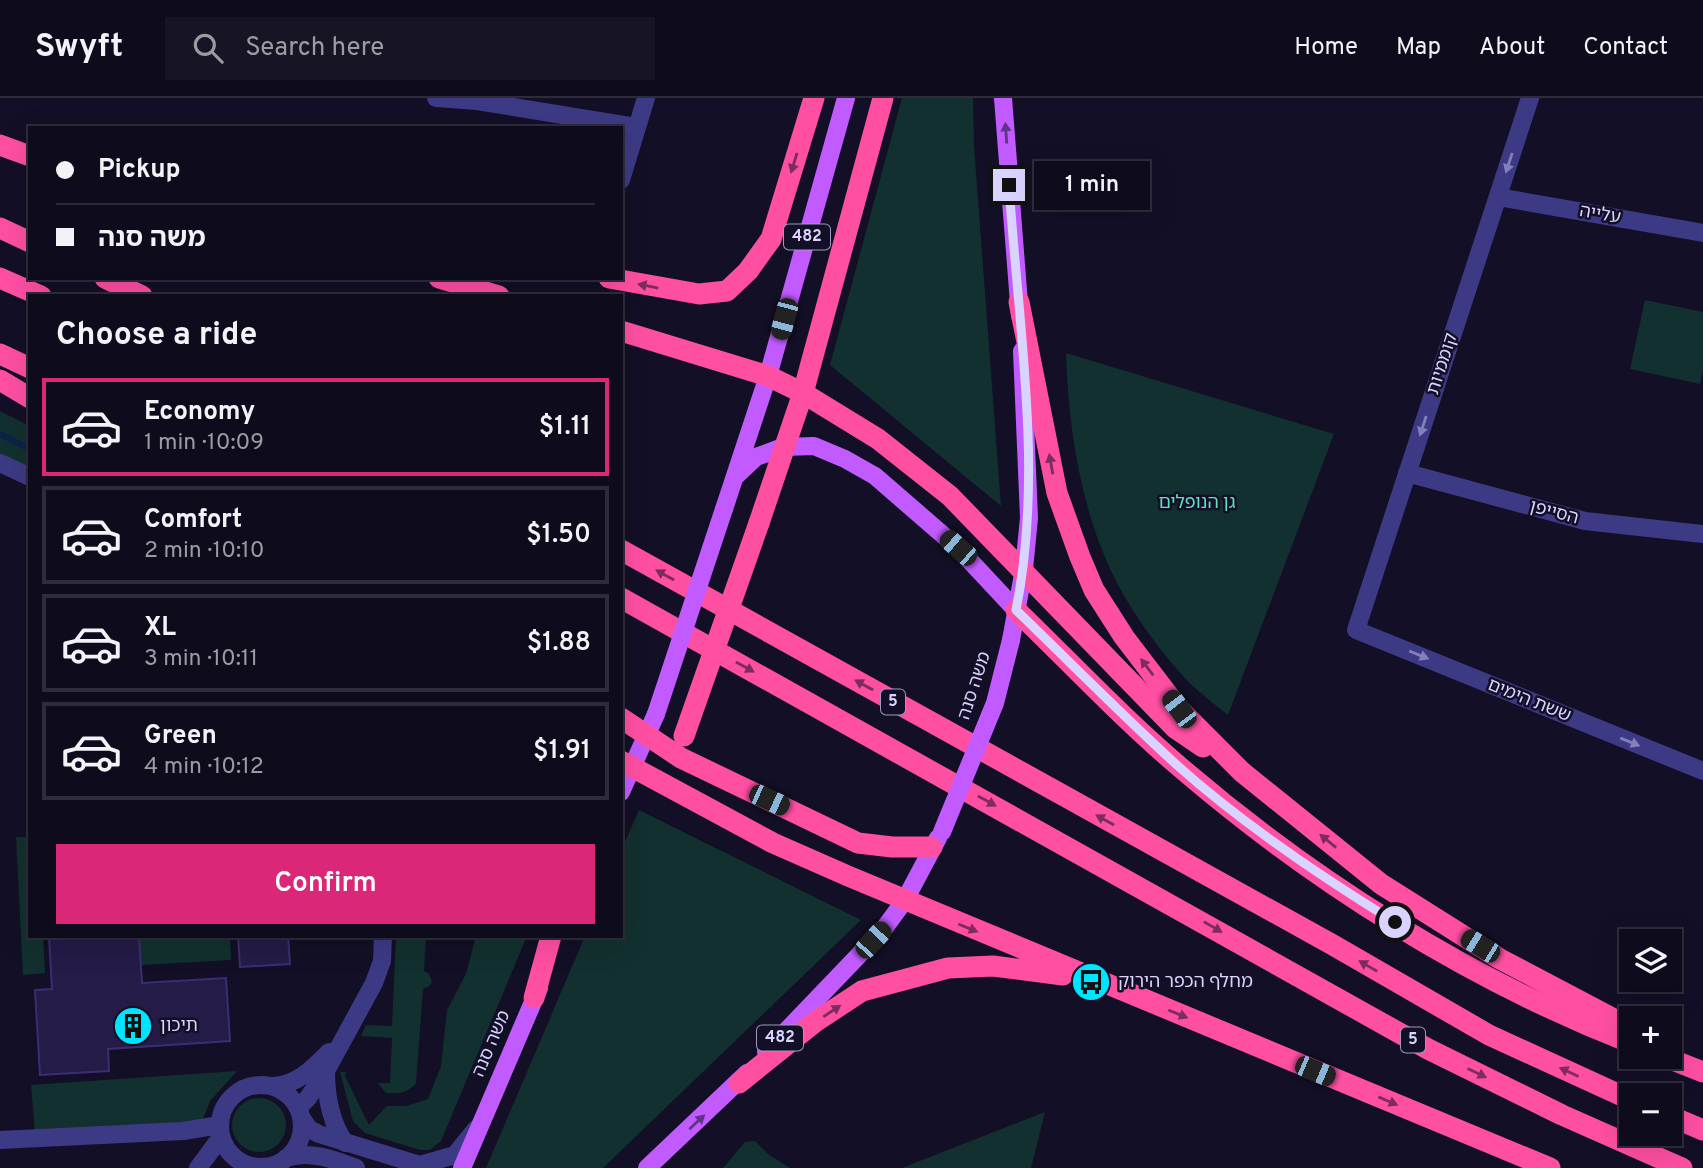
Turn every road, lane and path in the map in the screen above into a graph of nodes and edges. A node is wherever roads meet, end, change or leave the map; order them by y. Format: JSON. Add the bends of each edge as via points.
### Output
{"nodes":[{"id":1,"x":436,"y":98,"type":"edge"},
{"id":2,"x":646,"y":98,"type":"edge"},
{"id":3,"x":814,"y":98,"type":"edge"},
{"id":4,"x":846,"y":98,"type":"edge"},
{"id":5,"x":883,"y":98,"type":"edge"},
{"id":6,"x":1003,"y":98,"type":"edge"},
{"id":7,"x":1530,"y":98,"type":"edge"},
{"id":8,"x":636,"y":127,"type":"junction"},
{"id":9,"x":0,"y":139,"type":"edge"},
{"id":10,"x":28,"y":144,"type":"edge"},
{"id":11,"x":0,"y":145,"type":"edge"},
{"id":12,"x":28,"y":155,"type":"edge"},
{"id":13,"x":623,"y":173,"type":"edge"},
{"id":14,"x":1498,"y":197,"type":"junction"},
{"id":15,"x":0,"y":228,"type":"edge"},
{"id":16,"x":1703,"y":233,"type":"edge"},
{"id":17,"x":28,"y":241,"type":"edge"},
{"id":18,"x":0,"y":278,"type":"edge"},
{"id":19,"x":109,"y":280,"type":"edge"},
{"id":20,"x":446,"y":280,"type":"edge"},
{"id":21,"x":620,"y":280,"type":"edge"},
{"id":22,"x":36,"y":294,"type":"edge"},
{"id":23,"x":138,"y":294,"type":"edge"},
{"id":24,"x":492,"y":294,"type":"edge"},
{"id":25,"x":1019,"y":302,"type":"junction"},
{"id":26,"x":623,"y":332,"type":"edge"},
{"id":27,"x":0,"y":354,"type":"edge"},
{"id":28,"x":28,"y":367,"type":"edge"},
{"id":29,"x":768,"y":376,"type":"junction"},
{"id":30,"x":0,"y":380,"type":"edge"},
{"id":31,"x":803,"y":393,"type":"junction"},
{"id":32,"x":28,"y":397,"type":"edge"},
{"id":33,"x":783,"y":447,"type":"junction"},
{"id":34,"x":0,"y":463,"type":"edge"},
{"id":35,"x":1408,"y":473,"type":"junction"},
{"id":36,"x":28,"y":476,"type":"edge"},
{"id":37,"x":735,"y":477,"type":"junction"},
{"id":38,"x":1703,"y":534,"type":"edge"},
{"id":39,"x":623,"y":551,"type":"edge"},
{"id":40,"x":1024,"y":569,"type":"junction"},
{"id":41,"x":623,"y":599,"type":"edge"},
{"id":42,"x":1016,"y":610,"type":"junction"},
{"id":43,"x":1356,"y":630,"type":"joint"},
{"id":44,"x":623,"y":719,"type":"edge"},
{"id":45,"x":646,"y":735,"type":"junction"},
{"id":46,"x":681,"y":758,"type":"junction"},
{"id":47,"x":626,"y":764,"type":"edge"},
{"id":48,"x":1703,"y":771,"type":"edge"},
{"id":49,"x":1242,"y":772,"type":"junction"},
{"id":50,"x":700,"y":804,"type":"junction"},
{"id":51,"x":937,"y":839,"type":"junction"},
{"id":52,"x":905,"y":900,"type":"junction"},
{"id":53,"x":383,"y":938,"type":"edge"},
{"id":54,"x":550,"y":938,"type":"edge"},
{"id":55,"x":559,"y":938,"type":"edge"},
{"id":56,"x":1091,"y":979,"type":"junction"},
{"id":57,"x":534,"y":998,"type":"junction"},
{"id":58,"x":1619,"y":1021,"type":"edge"},
{"id":59,"x":1619,"y":1039,"type":"edge"},
{"id":60,"x":342,"y":1040,"type":"junction"},
{"id":61,"x":1682,"y":1054,"type":"edge"},
{"id":62,"x":1682,"y":1064,"type":"edge"},
{"id":63,"x":1703,"y":1065,"type":"edge"},
{"id":64,"x":326,"y":1071,"type":"junction"},
{"id":65,"x":1703,"y":1072,"type":"edge"},
{"id":66,"x":738,"y":1083,"type":"junction"},
{"id":67,"x":273,"y":1086,"type":"junction"},
{"id":68,"x":1619,"y":1095,"type":"edge"},
{"id":69,"x":299,"y":1113,"type":"junction"},
{"id":70,"x":1682,"y":1121,"type":"edge"},
{"id":71,"x":481,"y":1123,"type":"junction"},
{"id":72,"x":1703,"y":1130,"type":"edge"},
{"id":73,"x":221,"y":1131,"type":"junction"},
{"id":74,"x":0,"y":1140,"type":"edge"},
{"id":75,"x":345,"y":1143,"type":"junction"},
{"id":76,"x":286,"y":1158,"type":"junction"},
{"id":77,"x":235,"y":1165,"type":"edge"},
{"id":78,"x":198,"y":1168,"type":"edge"},
{"id":79,"x":356,"y":1168,"type":"edge"},
{"id":80,"x":462,"y":1168,"type":"edge"},
{"id":81,"x":647,"y":1168,"type":"edge"},
{"id":82,"x":1550,"y":1168,"type":"edge"},
{"id":83,"x":1682,"y":1168,"type":"edge"}],
"edges":[{"from":1,"to":8,"type":"street"},
{"from":2,"to":8,"type":"street"},
{"from":3,"to":21,"type":"highway","one_way":true,"via":[[771,239],[727,291],[699,294]]},
{"from":4,"to":29,"type":"main road","number":"482"},
{"from":5,"to":31,"type":"highway"},
{"from":25,"to":6,"type":"main road","name":"משה סנה","number":"482","one_way":true},
{"from":7,"to":14,"type":"street","name":"קוממיות","one_way":true},
{"from":8,"to":13,"type":"street"},
{"from":9,"to":10,"type":"highway"},
{"from":11,"to":12,"type":"highway"},
{"from":14,"to":16,"type":"street","name":"עלייה"},
{"from":14,"to":35,"type":"street","name":"קוממיות","one_way":true},
{"from":15,"to":17,"type":"highway"},
{"from":18,"to":22,"type":"highway"},
{"from":19,"to":23,"type":"highway"},
{"from":20,"to":24,"type":"highway"},
{"from":25,"to":40,"type":"main road","name":"משה סנה","number":"482","via":[[1029,518]]},
{"from":49,"to":25,"type":"highway","one_way":true,"via":[[1179,709],[1094,590],[1057,493]]},
{"from":26,"to":29,"type":"highway"},
{"from":27,"to":28,"type":"highway"},
{"from":29,"to":31,"type":"highway"},
{"from":29,"to":37,"type":"main road","number":"482"},
{"from":30,"to":32,"type":"highway"},
{"from":31,"to":33,"type":"highway"},
{"from":31,"to":40,"type":"highway","via":[[878,439],[950,496]]},
{"from":33,"to":37,"type":"main road","via":[[756,457]]},
{"from":33,"to":42,"type":"main road","via":[[814,446],[875,476],[958,548]]},
{"from":33,"to":46,"type":"highway","bridge":true,"via":[[684,736]]},
{"from":34,"to":36,"type":"street"},
{"from":35,"to":38,"type":"street","name":"הסייפן","via":[[1585,521]]},
{"from":35,"to":43,"type":"street","name":"קוממיות"},
{"from":37,"to":45,"type":"main road","number":"482","bridge":true},
{"from":68,"to":39,"type":"highway","number":"5","one_way":true,"via":[[1489,1035]]},
{"from":40,"to":42,"type":"main road","name":"משה סנה","number":"482"},
{"from":40,"to":49,"type":"highway","via":[[1175,728]]},
{"from":41,"to":83,"type":"highway","number":"5","one_way":true,"via":[[1428,1049]]},
{"from":42,"to":51,"type":"main road","name":"משה סנה","number":"482","bridge":true,"via":[[995,704]]},
{"from":42,"to":59,"type":"highway","via":[[1180,767],[1350,895],[1462,964]]},
{"from":43,"to":48,"type":"street","name":"ששת הימים","one_way":true},
{"from":44,"to":45,"type":"highway"},
{"from":45,"to":46,"type":"highway"},
{"from":45,"to":47,"type":"main road","number":"482"},
{"from":46,"to":50,"type":"highway","via":[[687,789]]},
{"from":46,"to":51,"type":"highway","via":[[859,843],[892,847]]},
{"from":47,"to":50,"type":"highway"},
{"from":58,"to":49,"type":"highway","one_way":true,"via":[[1500,959],[1381,884]]},
{"from":50,"to":52,"type":"highway","via":[[774,843]]},
{"from":51,"to":52,"type":"main road","name":"משה סנה","number":"482"},
{"from":52,"to":56,"type":"highway","one_way":true},
{"from":52,"to":66,"type":"main road","name":"משה סנה","number":"482","via":[[883,930]]},
{"from":53,"to":60,"type":"street","via":[[382,961],[374,983]]},
{"from":54,"to":57,"type":"highway"},
{"from":55,"to":57,"type":"main road","name":"משה סנה"},
{"from":66,"to":56,"type":"highway","one_way":true,"via":[[862,991],[915,975],[993,966]]},
{"from":56,"to":82,"type":"highway","one_way":true},
{"from":57,"to":71,"type":"main road","name":"משה סנה"},
{"from":60,"to":64,"type":"street"},
{"from":60,"to":67,"type":"street","via":[[288,1086]]},
{"from":61,"to":63,"type":"highway"},
{"from":62,"to":65,"type":"highway"},
{"from":64,"to":69,"type":"street"},
{"from":64,"to":75,"type":"street","via":[[333,1122]]},
{"from":81,"to":66,"type":"main road","name":"משה סנה","number":"482","one_way":true},
{"from":67,"to":69,"type":"street","via":[[283,1091]]},
{"from":67,"to":73,"type":"street","via":[[245,1088],[233,1095],[225,1106]]},
{"from":69,"to":75,"type":"street","via":[[309,1129]]},
{"from":69,"to":76,"type":"street","via":[[299,1140]]},
{"from":70,"to":72,"type":"highway"},
{"from":71,"to":75,"type":"street","via":[[455,1155],[420,1165]]},
{"from":71,"to":80,"type":"main road","name":"משה סנה"},
{"from":73,"to":74,"type":"street"},
{"from":73,"to":77,"type":"street"},
{"from":73,"to":78,"type":"street"},
{"from":76,"to":77,"type":"street","via":[[264,1166]]},
{"from":76,"to":79,"type":"street","via":[[313,1155]]}]}
